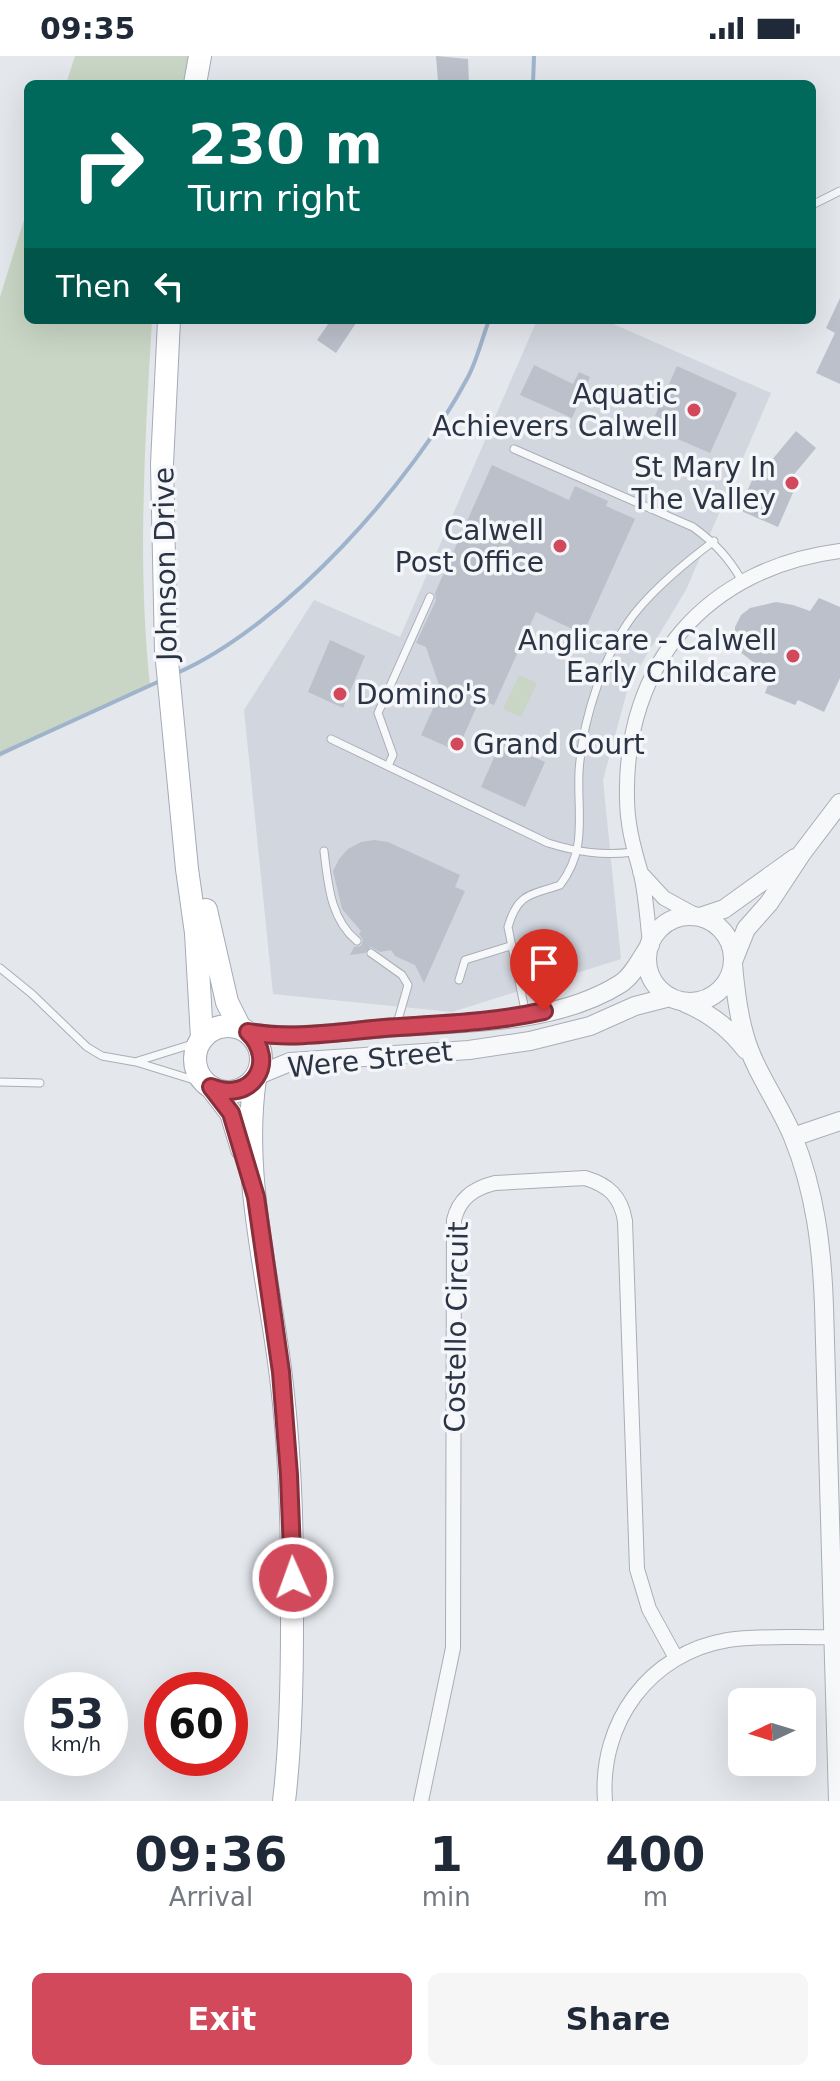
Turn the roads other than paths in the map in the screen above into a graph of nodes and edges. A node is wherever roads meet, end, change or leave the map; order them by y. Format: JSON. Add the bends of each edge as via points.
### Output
{"nodes":[{"id":1,"x":200,"y":56,"type":"edge"},
{"id":2,"x":196,"y":80,"type":"edge"},
{"id":3,"x":840,"y":191,"type":"edge"},
{"id":4,"x":816,"y":203,"type":"edge"},
{"id":5,"x":169,"y":324,"type":"edge"},
{"id":6,"x":514,"y":449,"type":"dead end"},
{"id":7,"x":714,"y":541,"type":"junction"},
{"id":8,"x":840,"y":551,"type":"edge"},
{"id":9,"x":742,"y":581,"type":"junction"},
{"id":10,"x":430,"y":597,"type":"dead end"},
{"id":11,"x":331,"y":739,"type":"dead end"},
{"id":12,"x":388,"y":766,"type":"junction"},
{"id":13,"x":840,"y":803,"type":"edge"},
{"id":14,"x":182,"y":808,"type":"junction"},
{"id":15,"x":324,"y":851,"type":"dead end"},
{"id":16,"x":578,"y":852,"type":"junction"},
{"id":17,"x":633,"y":852,"type":"junction"},
{"id":18,"x":802,"y":853,"type":"junction"},
{"id":19,"x":640,"y":871,"type":"junction"},
{"id":20,"x":698,"y":917,"type":"junction"},
{"id":21,"x":357,"y":941,"type":"dead end"},
{"id":22,"x":650,"y":944,"type":"junction"},
{"id":23,"x":510,"y":946,"type":"junction"},
{"id":24,"x":371,"y":953,"type":"dead end"},
{"id":25,"x":733,"y":963,"type":"junction"},
{"id":26,"x":0,"y":968,"type":"edge"},
{"id":27,"x":459,"y":980,"type":"dead end"},
{"id":28,"x":677,"y":999,"type":"junction"},
{"id":29,"x":526,"y":1015,"type":"junction"},
{"id":30,"x":396,"y":1027,"type":"junction"},
{"id":31,"x":244,"y":1030,"type":"junction"},
{"id":32,"x":201,"y":1040,"type":"junction"},
{"id":33,"x":136,"y":1062,"type":"junction"},
{"id":34,"x":755,"y":1062,"type":"junction"},
{"id":35,"x":256,"y":1078,"type":"junction"},
{"id":36,"x":0,"y":1082,"type":"edge"},
{"id":37,"x":40,"y":1083,"type":"dead end"},
{"id":38,"x":209,"y":1086,"type":"junction"},
{"id":39,"x":840,"y":1121,"type":"edge"},
{"id":40,"x":840,"y":1133,"type":"edge"},
{"id":41,"x":795,"y":1143,"type":"junction"},
{"id":42,"x":256,"y":1197,"type":"junction"},
{"id":43,"x":832,"y":1305,"type":"edge"},
{"id":44,"x":833,"y":1637,"type":"junction"},
{"id":45,"x":676,"y":1658,"type":"junction"},
{"id":46,"x":284,"y":1801,"type":"edge"},
{"id":47,"x":421,"y":1801,"type":"edge"},
{"id":48,"x":605,"y":1801,"type":"edge"},
{"id":49,"x":838,"y":1801,"type":"edge"}],
"edges":[{"from":1,"to":2,"type":"main road"},
{"from":3,"to":4,"type":"lane"},
{"from":5,"to":14,"type":"main road","name":"Johnson Drive","via":[[162,464],[166,651]]},
{"from":6,"to":7,"type":"lane"},
{"from":7,"to":9,"type":"lane"},
{"from":7,"to":16,"type":"lane","via":[[639,607],[605,668],[580,752]]},
{"from":8,"to":9,"type":"street","via":[[769,567]]},
{"from":9,"to":17,"type":"street","via":[[677,636],[652,673],[629,743],[627,798]]},
{"from":10,"to":12,"type":"lane","via":[[378,713],[393,755]]},
{"from":11,"to":12,"type":"lane"},
{"from":12,"to":16,"type":"lane","via":[[521,831]]},
{"from":13,"to":18,"type":"street"},
{"from":14,"to":31,"type":"main road","name":"Johnson Drive","via":[[227,1002]]},
{"from":14,"to":32,"type":"main road","name":"Johnson Drive"},
{"from":15,"to":21,"type":"lane","via":[[335,912]]},
{"from":16,"to":17,"type":"lane"},
{"from":16,"to":23,"type":"lane","via":[[560,885],[525,896],[510,920]]},
{"from":17,"to":19,"type":"street"},
{"from":18,"to":20,"type":"street","via":[[727,907]]},
{"from":18,"to":25,"type":"street","via":[[746,929]]},
{"from":19,"to":20,"type":"street","via":[[664,898]]},
{"from":19,"to":22,"type":"street"},
{"from":20,"to":22,"type":"street","via":[[669,921]]},
{"from":20,"to":25,"type":"street","via":[[727,936]]},
{"from":22,"to":28,"type":"street","via":[[649,971],[658,988]]},
{"from":22,"to":29,"type":"street","name":"Were Street","via":[[622,983],[586,1000]]},
{"from":23,"to":27,"type":"lane","via":[[465,960]]},
{"from":23,"to":29,"type":"lane"},
{"from":24,"to":30,"type":"lane","via":[[408,985]]},
{"from":25,"to":28,"type":"street","via":[[727,982],[712,996],[693,1002]]},
{"from":25,"to":34,"type":"street","via":[[745,1037]]},
{"from":26,"to":33,"type":"lane","via":[[87,1047]]},
{"from":28,"to":34,"type":"street","via":[[719,1022]]},
{"from":28,"to":35,"type":"street","name":"Were Street","via":[[635,1006],[590,1026],[530,1041],[290,1062]]},
{"from":29,"to":30,"type":"street","name":"Were Street"},
{"from":30,"to":31,"type":"street","name":"Were Street","via":[[269,1036]]},
{"from":31,"to":32,"type":"main road","via":[[216,1028]]},
{"from":31,"to":35,"type":"main road","via":[[262,1056]]},
{"from":32,"to":33,"type":"lane"},
{"from":32,"to":38,"type":"main road","via":[[195,1061]]},
{"from":33,"to":38,"type":"lane"},
{"from":34,"to":41,"type":"street"},
{"from":35,"to":38,"type":"main road","via":[[238,1091]]},
{"from":35,"to":42,"type":"main road","via":[[250,1116]]},
{"from":36,"to":37,"type":"lane"},
{"from":38,"to":42,"type":"main road","via":[[231,1113]]},
{"from":39,"to":41,"type":"street"},
{"from":40,"to":41,"type":"street"},
{"from":41,"to":43,"type":"street"},
{"from":42,"to":46,"type":"main road","via":[[281,1372],[289,1475],[292,1680]]},
{"from":43,"to":44,"type":"street"},
{"from":44,"to":45,"type":"street","via":[[730,1640]]},
{"from":44,"to":49,"type":"street"},
{"from":45,"to":47,"type":"street","name":"Costello Circuit","via":[[649,1609],[637,1569],[622,1207],[611,1190],[585,1178],[480,1187],[463,1200],[454,1220],[453,1648]]},
{"from":45,"to":48,"type":"street","via":[[624,1709],[605,1765]]}]}
